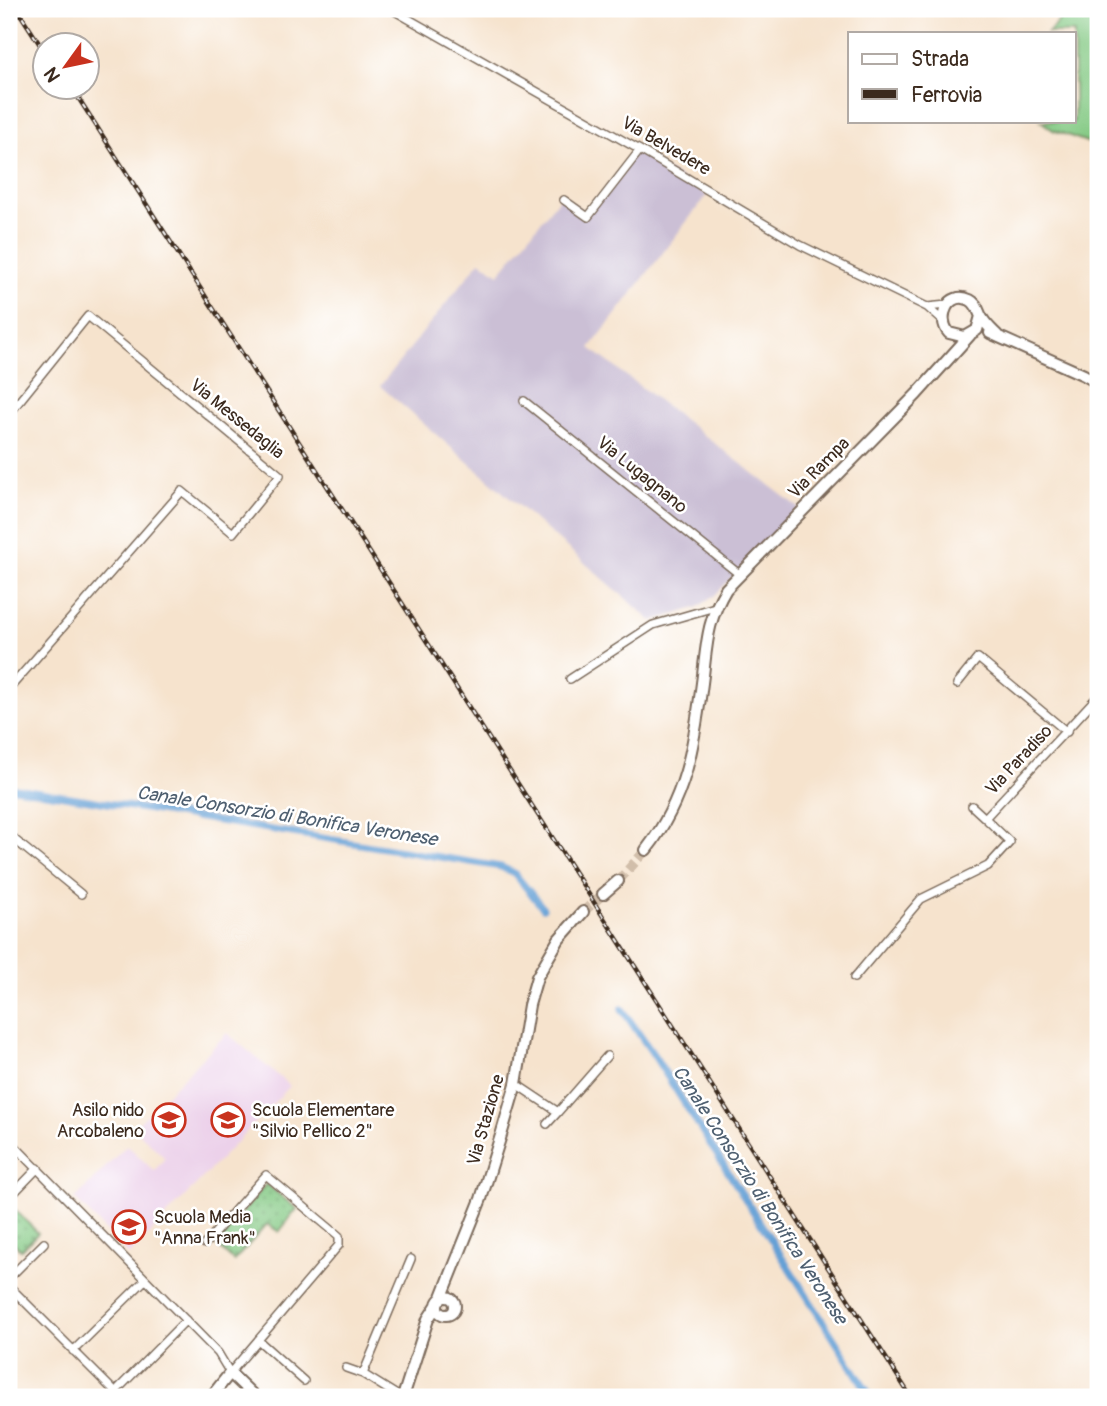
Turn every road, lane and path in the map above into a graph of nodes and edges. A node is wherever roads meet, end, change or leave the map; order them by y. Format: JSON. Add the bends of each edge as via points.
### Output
{"nodes":[{"id":1,"x":391,"y":9,"type":"edge"},
{"id":2,"x":640,"y":150,"type":"junction"},
{"id":3,"x":564,"y":200,"type":"dead end"},
{"id":4,"x":947,"y":305,"type":"junction"},
{"id":5,"x":927,"y":307,"type":"junction"},
{"id":6,"x":981,"y":316,"type":"junction"},
{"id":7,"x":943,"y":321,"type":"junction"},
{"id":8,"x":949,"y":333,"type":"junction"},
{"id":9,"x":972,"y":334,"type":"junction"},
{"id":10,"x":997,"y":335,"type":"junction"},
{"id":11,"x":951,"y":356,"type":"junction"},
{"id":12,"x":1098,"y":383,"type":"edge"},
{"id":13,"x":524,"y":401,"type":"dead end"},
{"id":14,"x":9,"y":414,"type":"edge"},
{"id":15,"x":739,"y":574,"type":"junction"},
{"id":16,"x":715,"y":607,"type":"junction"},
{"id":17,"x":570,"y":679,"type":"dead end"},
{"id":18,"x":957,"y":684,"type":"dead end"},
{"id":19,"x":9,"y":690,"type":"edge"},
{"id":20,"x":1098,"y":696,"type":"edge"},
{"id":21,"x":1067,"y":732,"type":"junction"},
{"id":22,"x":972,"y":806,"type":"dead end"},
{"id":23,"x":985,"y":818,"type":"junction"},
{"id":24,"x":9,"y":835,"type":"edge"},
{"id":25,"x":646,"y":850,"type":"tunnel mouth"},
{"id":26,"x":618,"y":881,"type":"tunnel mouth"},
{"id":27,"x":82,"y":894,"type":"dead end"},
{"id":28,"x":603,"y":894,"type":"tunnel mouth"},
{"id":29,"x":583,"y":912,"type":"tunnel mouth"},
{"id":30,"x":854,"y":978,"type":"dead end"},
{"id":31,"x":607,"y":1056,"type":"dead end"},
{"id":32,"x":516,"y":1084,"type":"junction"},
{"id":33,"x":558,"y":1112,"type":"junction"},
{"id":34,"x":547,"y":1124,"type":"dead end"},
{"id":35,"x":9,"y":1140,"type":"edge"},
{"id":36,"x":37,"y":1168,"type":"junction"},
{"id":37,"x":9,"y":1198,"type":"edge"},
{"id":38,"x":44,"y":1243,"type":"dead end"},
{"id":39,"x":205,"y":1244,"type":"dead end"},
{"id":40,"x":411,"y":1259,"type":"dead end"},
{"id":41,"x":9,"y":1278,"type":"edge"},
{"id":42,"x":145,"y":1280,"type":"junction"},
{"id":43,"x":9,"y":1286,"type":"edge"},
{"id":44,"x":443,"y":1301,"type":"junction"},
{"id":45,"x":445,"y":1316,"type":"junction"},
{"id":46,"x":186,"y":1320,"type":"junction"},
{"id":47,"x":423,"y":1336,"type":"junction"},
{"id":48,"x":258,"y":1340,"type":"junction"},
{"id":49,"x":73,"y":1351,"type":"junction"},
{"id":50,"x":346,"y":1368,"type":"dead end"},
{"id":51,"x":230,"y":1373,"type":"junction"},
{"id":52,"x":363,"y":1374,"type":"junction"},
{"id":53,"x":304,"y":1381,"type":"dead end"},
{"id":54,"x":117,"y":1395,"type":"edge"},
{"id":55,"x":211,"y":1397,"type":"edge"},
{"id":56,"x":255,"y":1397,"type":"edge"},
{"id":57,"x":402,"y":1397,"type":"edge"}],
"edges":[{"from":1,"to":2,"type":"street","name":"Via Belvedere"},
{"from":2,"to":3,"type":"street","via":[[587,217]]},
{"from":2,"to":5,"type":"street","name":"Via Belvedere","via":[[800,245]]},
{"from":4,"to":5,"type":"street"},
{"from":4,"to":6,"type":"street","via":[[966,299]]},
{"from":4,"to":7,"type":"street"},
{"from":5,"to":7,"type":"street","name":"Via Belvedere"},
{"from":6,"to":9,"type":"street"},
{"from":6,"to":10,"type":"street"},
{"from":7,"to":8,"type":"street","name":"Via Belvedere"},
{"from":8,"to":9,"type":"street","via":[[960,337]]},
{"from":8,"to":11,"type":"street"},
{"from":9,"to":10,"type":"street"},
{"from":9,"to":11,"type":"street","name":"Via Rampa"},
{"from":10,"to":12,"type":"street"},
{"from":11,"to":15,"type":"street","name":"Via Rampa"},
{"from":13,"to":15,"type":"street","name":"Via Lugagnano"},
{"from":14,"to":19,"type":"street","name":"Via Messedaglia","via":[[88,316],[280,475],[233,533],[182,491]]},
{"from":15,"to":16,"type":"street","name":"Via Rampa"},
{"from":16,"to":17,"type":"street","via":[[653,625]]},
{"from":16,"to":25,"type":"street","name":"Via Rampa","via":[[685,781],[667,821]]},
{"from":18,"to":21,"type":"street","via":[[978,658]]},
{"from":20,"to":21,"type":"street","name":"Via Paradiso"},
{"from":21,"to":23,"type":"street","name":"Via Paradiso"},
{"from":22,"to":23,"type":"street"},
{"from":23,"to":30,"type":"street","name":"Via Paradiso","via":[[1010,842],[988,866],[921,899]]},
{"from":24,"to":27,"type":"street"},
{"from":26,"to":28,"type":"street"},
{"from":29,"to":32,"type":"street","name":"Via Stazione","via":[[559,939],[537,977]]},
{"from":31,"to":33,"type":"street"},
{"from":32,"to":33,"type":"street"},
{"from":32,"to":44,"type":"street","name":"Via Stazione"},
{"from":33,"to":34,"type":"street"},
{"from":35,"to":36,"type":"street"},
{"from":36,"to":37,"type":"street"},
{"from":36,"to":42,"type":"street"},
{"from":38,"to":41,"type":"street"},
{"from":39,"to":48,"type":"street","via":[[266,1175],[338,1236],[339,1245]]},
{"from":40,"to":52,"type":"street"},
{"from":42,"to":46,"type":"street"},
{"from":42,"to":49,"type":"street"},
{"from":43,"to":49,"type":"street"},
{"from":44,"to":45,"type":"street","via":[[440,1313]]},
{"from":44,"to":45,"type":"street","name":"Via Stazione","via":[[455,1305],[454,1312]]},
{"from":44,"to":47,"type":"street","name":"Via Stazione","via":[[428,1319]]},
{"from":45,"to":47,"type":"street","name":"Via Stazione"},
{"from":46,"to":51,"type":"street","via":[[218,1353]]},
{"from":46,"to":54,"type":"street"},
{"from":47,"to":57,"type":"street","name":"Via Stazione"},
{"from":48,"to":51,"type":"street"},
{"from":48,"to":53,"type":"street"},
{"from":49,"to":54,"type":"street"},
{"from":50,"to":52,"type":"street"},
{"from":51,"to":55,"type":"street"},
{"from":51,"to":56,"type":"street"},
{"from":52,"to":57,"type":"street"}]}
